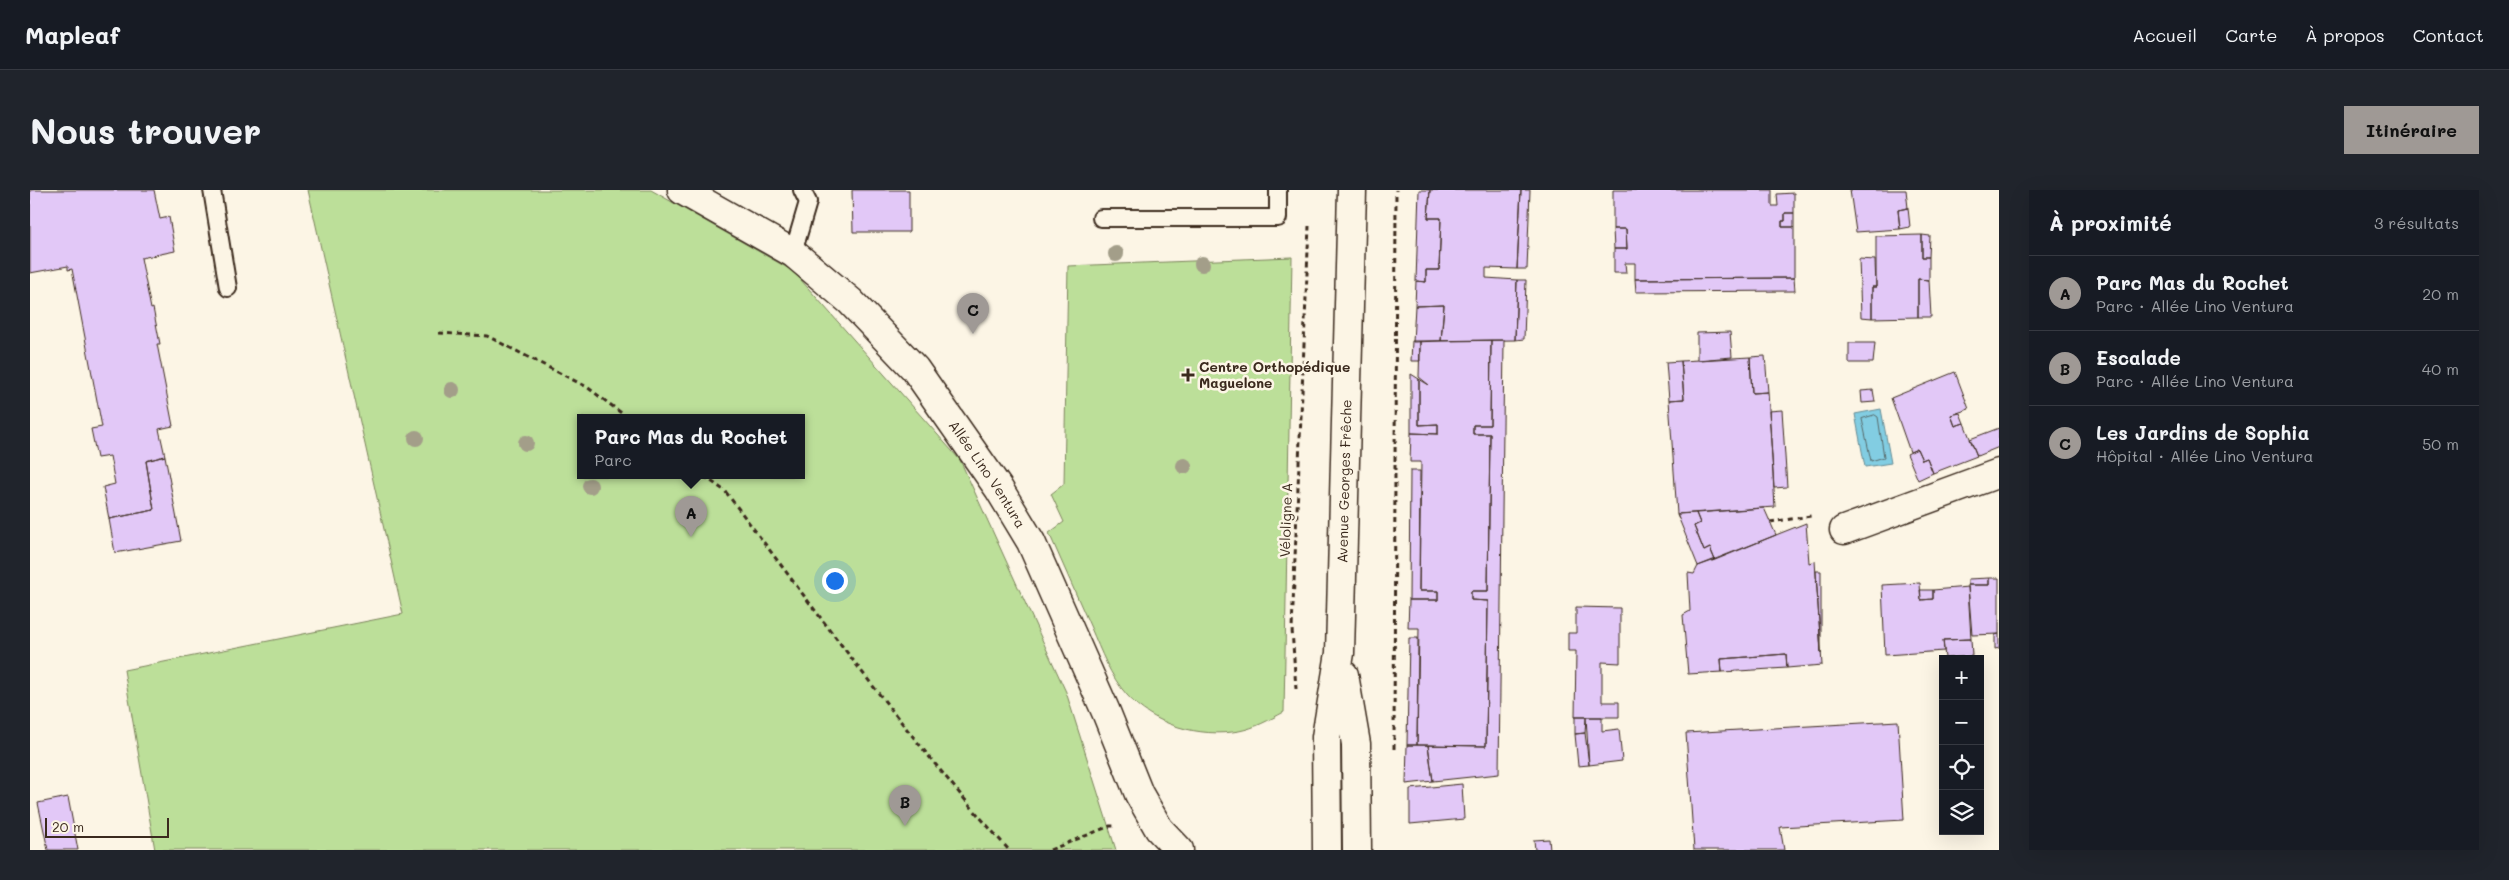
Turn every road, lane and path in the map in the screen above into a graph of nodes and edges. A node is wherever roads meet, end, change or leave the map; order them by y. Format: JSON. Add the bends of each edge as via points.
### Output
{"nodes":[{"id":1,"x":212,"y":190,"type":"edge"},
{"id":2,"x":682,"y":190,"type":"edge"},
{"id":3,"x":802,"y":190,"type":"edge"},
{"id":4,"x":1278,"y":190,"type":"edge"},
{"id":5,"x":1352,"y":190,"type":"edge"},
{"id":6,"x":1396,"y":190,"type":"edge"},
{"id":7,"x":1101,"y":218,"type":"dead end"},
{"id":8,"x":1309,"y":218,"type":"dead end"},
{"id":9,"x":793,"y":253,"type":"junction"},
{"id":10,"x":228,"y":288,"type":"dead end"},
{"id":11,"x":439,"y":333,"type":"dead end"},
{"id":12,"x":623,"y":414,"type":"edge"},
{"id":13,"x":1999,"y":473,"type":"edge"},
{"id":14,"x":708,"y":479,"type":"edge"},
{"id":15,"x":1844,"y":530,"type":"dead end"},
{"id":16,"x":1340,"y":653,"type":"junction"},
{"id":17,"x":1296,"y":699,"type":"dead end"},
{"id":18,"x":1394,"y":756,"type":"dead end"},
{"id":19,"x":1159,"y":839,"type":"edge"},
{"id":20,"x":1009,"y":850,"type":"edge"},
{"id":21,"x":1050,"y":850,"type":"edge"},
{"id":22,"x":1179,"y":850,"type":"edge"},
{"id":23,"x":1327,"y":850,"type":"edge"},
{"id":24,"x":1357,"y":850,"type":"edge"}],
"edges":[{"from":1,"to":10,"type":"lane"},
{"from":2,"to":9,"type":"street","name":"Allée Lino Ventura"},
{"from":3,"to":9,"type":"lane","via":[[808,202]]},
{"from":4,"to":7,"type":"lane","via":[[1278,218]]},
{"from":5,"to":16,"type":"street","name":"Avenue Georges Frêche"},
{"from":6,"to":18,"type":"path"},
{"from":8,"to":17,"type":"path","name":"Véloligne A","via":[[1292,629]]},
{"from":9,"to":19,"type":"street","name":"Allée Lino Ventura","via":[[850,301],[915,369],[1000,489],[1031,542]]},
{"from":11,"to":12,"type":"path","via":[[488,336],[587,388]]},
{"from":13,"to":15,"type":"street"},
{"from":14,"to":20,"type":"path","via":[[725,492],[889,705]]},
{"from":16,"to":23,"type":"street","name":"Avenue Georges Frêche","via":[[1326,737]]},
{"from":16,"to":24,"type":"street","name":"Avenue Georges Frêche","via":[[1356,744]]},
{"from":19,"to":21,"type":"path","via":[[1110,826]]},
{"from":19,"to":22,"type":"street","name":"Allée Lino Ventura"}]}
